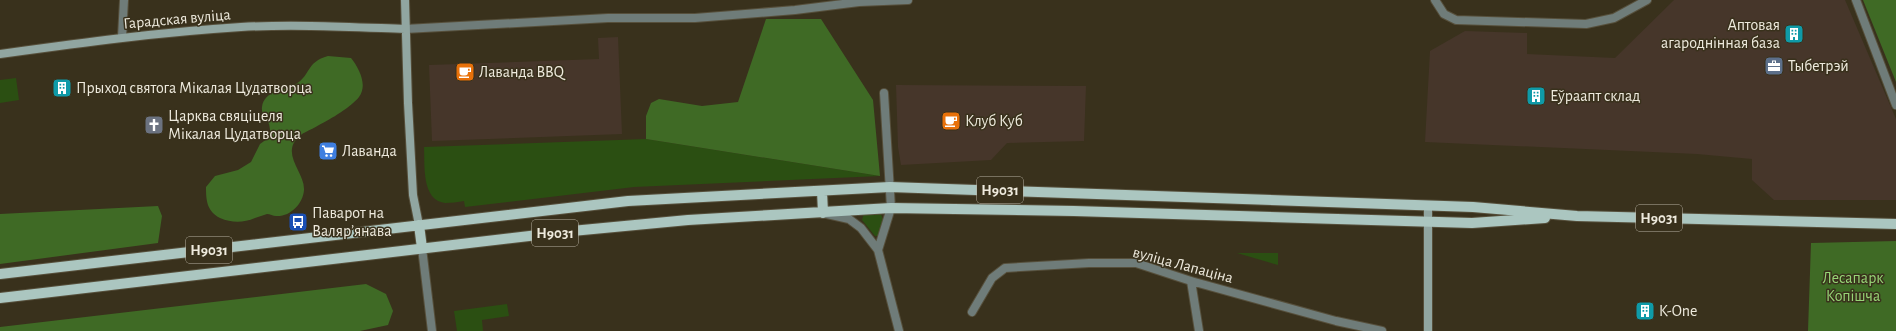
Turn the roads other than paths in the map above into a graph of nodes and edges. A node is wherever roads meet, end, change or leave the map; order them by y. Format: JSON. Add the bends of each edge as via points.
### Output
{"nodes":[{"id":1,"x":124,"y":0,"type":"edge"},
{"id":2,"x":405,"y":0,"type":"edge"},
{"id":3,"x":908,"y":0,"type":"edge"},
{"id":4,"x":1435,"y":0,"type":"edge"},
{"id":5,"x":1647,"y":0,"type":"edge"},
{"id":6,"x":1856,"y":0,"type":"edge"},
{"id":7,"x":858,"y":1,"type":"edge"},
{"id":8,"x":405,"y":29,"type":"junction"},
{"id":9,"x":122,"y":37,"type":"junction"},
{"id":10,"x":0,"y":54,"type":"edge"},
{"id":11,"x":884,"y":93,"type":"dead end"},
{"id":12,"x":1896,"y":105,"type":"edge"},
{"id":13,"x":890,"y":187,"type":"junction"},
{"id":14,"x":822,"y":191,"type":"junction"},
{"id":15,"x":1428,"y":206,"type":"junction"},
{"id":16,"x":891,"y":208,"type":"junction"},
{"id":17,"x":823,"y":213,"type":"junction"},
{"id":18,"x":1577,"y":216,"type":"junction"},
{"id":19,"x":1428,"y":222,"type":"junction"},
{"id":20,"x":1896,"y":224,"type":"edge"},
{"id":21,"x":419,"y":225,"type":"junction"},
{"id":22,"x":422,"y":248,"type":"junction"},
{"id":23,"x":878,"y":250,"type":"junction"},
{"id":24,"x":0,"y":274,"type":"edge"},
{"id":25,"x":1190,"y":281,"type":"junction"},
{"id":26,"x":0,"y":298,"type":"edge"},
{"id":27,"x":972,"y":312,"type":"dead end"},
{"id":28,"x":432,"y":331,"type":"edge"},
{"id":29,"x":899,"y":331,"type":"edge"},
{"id":30,"x":1199,"y":331,"type":"edge"},
{"id":31,"x":1382,"y":331,"type":"edge"},
{"id":32,"x":1428,"y":331,"type":"edge"}],
"edges":[{"from":1,"to":9,"type":"street"},
{"from":2,"to":8,"type":"street"},
{"from":3,"to":7,"type":"street"},
{"from":4,"to":5,"type":"street","via":[[1444,14],[1456,20],[1586,24],[1614,18]]},
{"from":6,"to":12,"type":"street"},
{"from":7,"to":8,"type":"street","via":[[795,10],[695,18],[608,18]]},
{"from":8,"to":9,"type":"street","name":"Гарадская вуліца","via":[[242,27]]},
{"from":8,"to":21,"type":"street","via":[[413,195]]},
{"from":9,"to":10,"type":"street","name":"Гарадская вуліца"},
{"from":11,"to":13,"type":"street"},
{"from":13,"to":14,"type":"main road","number":"Н9031"},
{"from":13,"to":15,"type":"main road","number":"Н9031"},
{"from":13,"to":16,"type":"street"},
{"from":14,"to":17,"type":"main road"},
{"from":14,"to":21,"type":"main road","number":"Н9031","via":[[628,201]]},
{"from":15,"to":18,"type":"main road","number":"Н9031","via":[[1473,207]]},
{"from":15,"to":19,"type":"street"},
{"from":16,"to":17,"type":"main road","number":"Н9031"},
{"from":16,"to":19,"type":"main road","number":"Н9031"},
{"from":16,"to":23,"type":"street"},
{"from":17,"to":22,"type":"main road","number":"Н9031","via":[[688,220]]},
{"from":17,"to":23,"type":"street","via":[[849,219],[861,228]]},
{"from":18,"to":19,"type":"main road","number":"Н9031","via":[[1472,223]]},
{"from":18,"to":20,"type":"main road","number":"Н9031"},
{"from":19,"to":32,"type":"street"},
{"from":21,"to":22,"type":"main road"},
{"from":21,"to":24,"type":"main road","number":"Н9031"},
{"from":22,"to":26,"type":"main road","number":"Н9031"},
{"from":22,"to":28,"type":"street"},
{"from":23,"to":29,"type":"street"},
{"from":25,"to":27,"type":"street","name":"вуліца Лапаціна","via":[[1136,263],[1005,268],[992,278]]},
{"from":25,"to":30,"type":"street"},
{"from":25,"to":31,"type":"street","name":"вуліца Лапаціна"}]}
